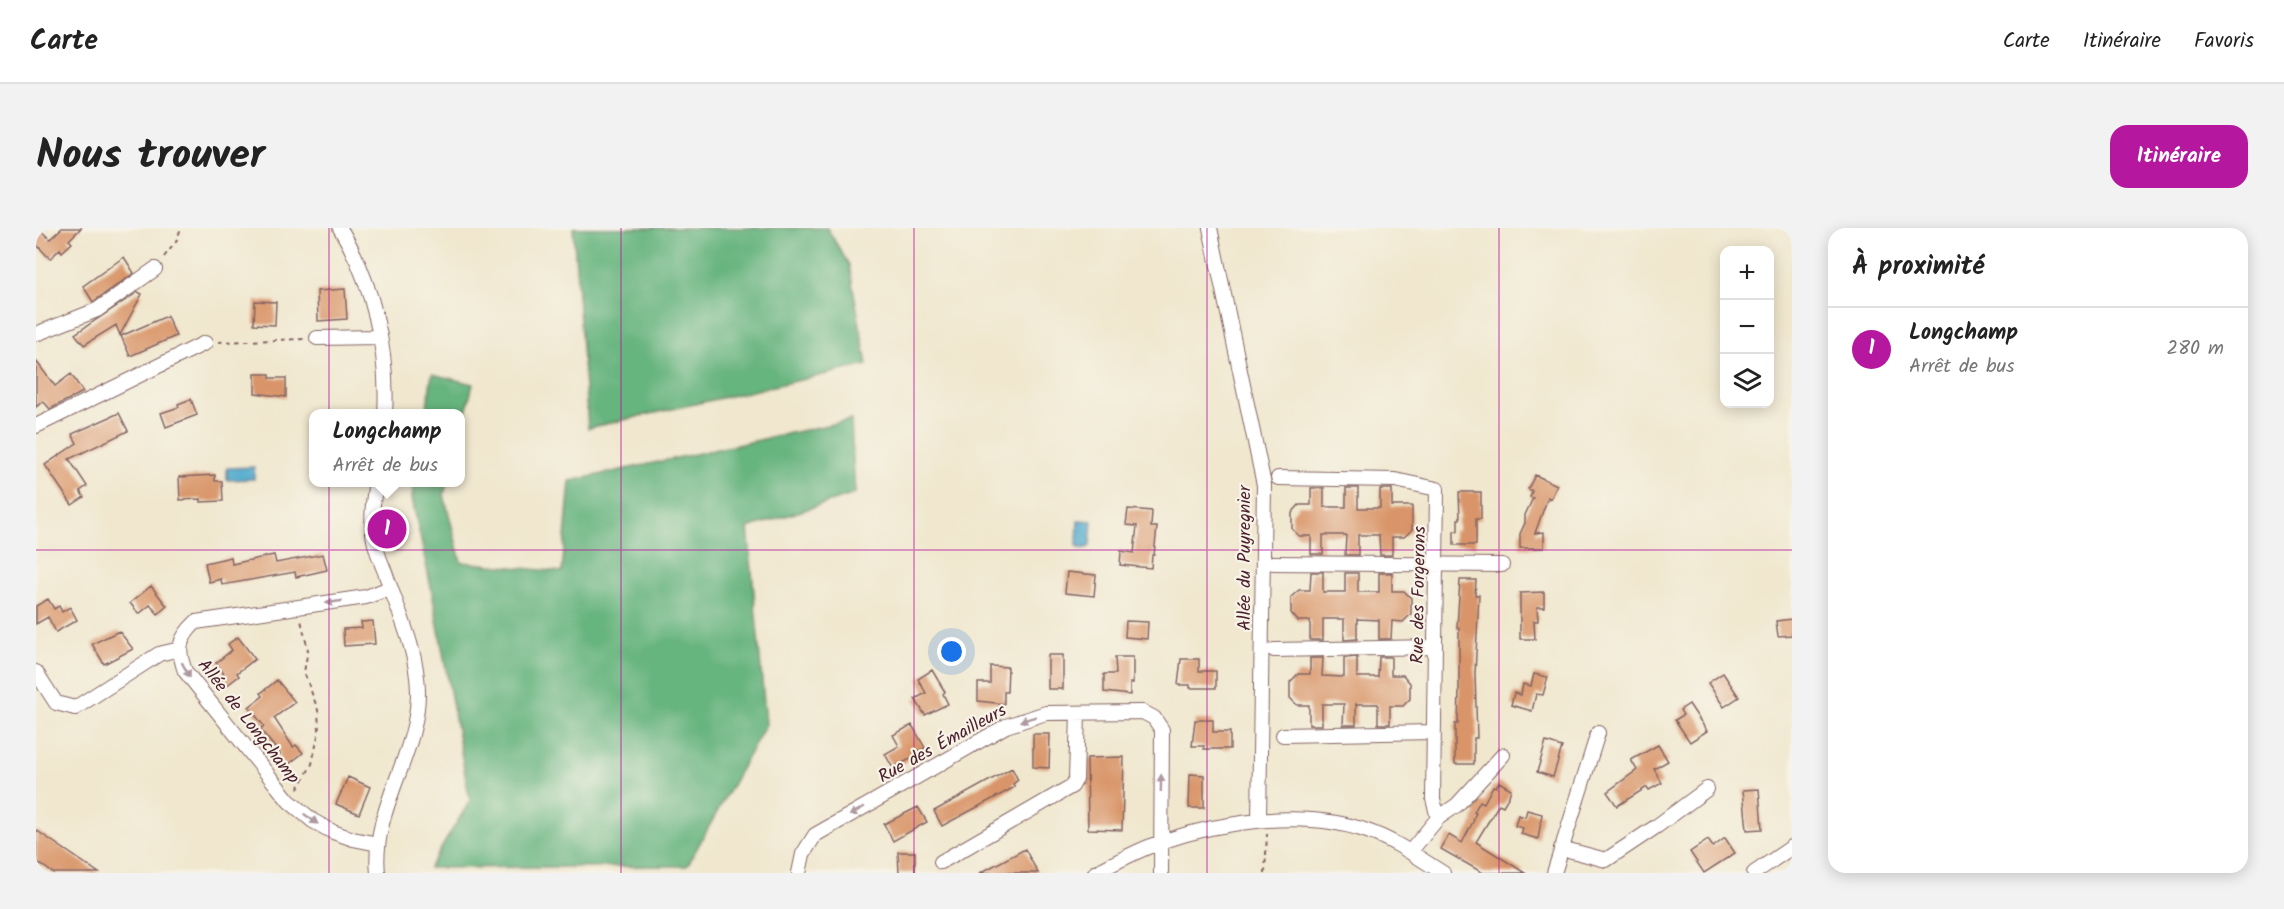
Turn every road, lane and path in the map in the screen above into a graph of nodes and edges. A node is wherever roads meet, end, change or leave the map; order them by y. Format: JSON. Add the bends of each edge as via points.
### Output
{"nodes":[{"id":1,"x":181,"y":228,"type":"edge"},
{"id":2,"x":340,"y":228,"type":"edge"},
{"id":3,"x":1210,"y":228,"type":"edge"},
{"id":4,"x":155,"y":269,"type":"joint"},
{"id":5,"x":36,"y":334,"type":"edge"},
{"id":6,"x":380,"y":337,"type":"junction"},
{"id":7,"x":317,"y":338,"type":"joint"},
{"id":8,"x":206,"y":343,"type":"joint"},
{"id":9,"x":385,"y":409,"type":"edge"},
{"id":10,"x":36,"y":426,"type":"edge"},
{"id":11,"x":1278,"y":478,"type":"dead end"},
{"id":12,"x":375,"y":487,"type":"edge"},
{"id":13,"x":1273,"y":562,"type":"dead end"},
{"id":14,"x":1438,"y":564,"type":"junction"},
{"id":15,"x":1502,"y":565,"type":"dead end"},
{"id":16,"x":390,"y":588,"type":"junction"},
{"id":17,"x":298,"y":607,"type":"junction"},
{"id":18,"x":1434,"y":647,"type":"junction"},
{"id":19,"x":180,"y":649,"type":"junction"},
{"id":20,"x":1274,"y":650,"type":"dead end"},
{"id":21,"x":36,"y":672,"type":"edge"},
{"id":22,"x":1078,"y":713,"type":"junction"},
{"id":23,"x":1433,"y":732,"type":"junction"},
{"id":24,"x":1598,"y":733,"type":"dead end"},
{"id":25,"x":1283,"y":735,"type":"dead end"},
{"id":26,"x":1503,"y":755,"type":"dead end"},
{"id":27,"x":1707,"y":789,"type":"dead end"},
{"id":28,"x":289,"y":801,"type":"junction"},
{"id":29,"x":1438,"y":818,"type":"junction"},
{"id":30,"x":1263,"y":821,"type":"junction"},
{"id":31,"x":1160,"y":842,"type":"junction"},
{"id":32,"x":378,"y":844,"type":"junction"},
{"id":33,"x":1792,"y":847,"type":"edge"},
{"id":34,"x":1562,"y":848,"type":"junction"},
{"id":35,"x":1410,"y":852,"type":"junction"},
{"id":36,"x":941,"y":862,"type":"dead end"},
{"id":37,"x":377,"y":869,"type":"edge"},
{"id":38,"x":799,"y":873,"type":"edge"},
{"id":39,"x":1095,"y":873,"type":"edge"},
{"id":40,"x":1161,"y":873,"type":"edge"},
{"id":41,"x":1265,"y":873,"type":"edge"},
{"id":42,"x":1443,"y":873,"type":"edge"},
{"id":43,"x":1554,"y":873,"type":"edge"},
{"id":44,"x":1754,"y":873,"type":"edge"}],
"edges":[{"from":1,"to":4,"type":"path","via":[[176,242]]},
{"from":2,"to":6,"type":"street","via":[[362,276]]},
{"from":3,"to":30,"type":"street","name":"Allée du Puyregnier","via":[[1264,485]]},
{"from":4,"to":5,"type":"street","via":[[97,310]]},
{"from":6,"to":7,"type":"street"},
{"from":6,"to":9,"type":"street"},
{"from":7,"to":8,"type":"path"},
{"from":8,"to":10,"type":"street"},
{"from":11,"to":14,"type":"street","name":"Rue des Forgerons","via":[[1395,480],[1437,489]]},
{"from":12,"to":16,"type":"street","via":[[373,534]]},
{"from":13,"to":14,"type":"street"},
{"from":14,"to":15,"type":"street"},
{"from":14,"to":18,"type":"street","name":"Rue des Forgerons"},
{"from":16,"to":17,"type":"street","name":"Allée de Longchamp","one_way":true,"via":[[366,597]]},
{"from":16,"to":32,"type":"street","via":[[416,665],[418,693],[409,748]]},
{"from":17,"to":19,"type":"street","name":"Allée de Longchamp","via":[[196,622],[185,632]]},
{"from":17,"to":28,"type":"path","via":[[308,650],[304,672],[318,710],[319,731],[312,764]]},
{"from":18,"to":20,"type":"street"},
{"from":18,"to":23,"type":"street","name":"Rue des Forgerons"},
{"from":19,"to":21,"type":"street","via":[[159,654],[75,708],[56,703]]},
{"from":19,"to":28,"type":"street","name":"Allée de Longchamp","one_way":true,"via":[[185,671]]},
{"from":31,"to":22,"type":"street","name":"Rue des Émailleurs","one_way":true,"via":[[1162,730],[1154,718],[1143,712]]},
{"from":22,"to":36,"type":"street","via":[[1076,779],[1072,786]]},
{"from":22,"to":38,"type":"street","name":"Rue des Émailleurs","one_way":true,"via":[[1046,713],[996,731],[815,835],[802,854]]},
{"from":23,"to":25,"type":"street"},
{"from":23,"to":29,"type":"street","name":"Rue des Forgerons","via":[[1433,799]]},
{"from":24,"to":34,"type":"street"},
{"from":26,"to":29,"type":"street","via":[[1457,805]]},
{"from":27,"to":34,"type":"street","via":[[1606,860]]},
{"from":28,"to":32,"type":"street","name":"Allée de Longchamp","one_way":true,"via":[[333,832]]},
{"from":29,"to":35,"type":"street"},
{"from":30,"to":31,"type":"street","via":[[1210,828]]},
{"from":30,"to":35,"type":"street","via":[[1321,819],[1368,831]]},
{"from":30,"to":41,"type":"path"},
{"from":31,"to":39,"type":"street"},
{"from":31,"to":40,"type":"street","name":"Rue des Émailleurs"},
{"from":32,"to":37,"type":"street"},
{"from":33,"to":44,"type":"street"},
{"from":34,"to":43,"type":"street"},
{"from":35,"to":42,"type":"street"}]}
